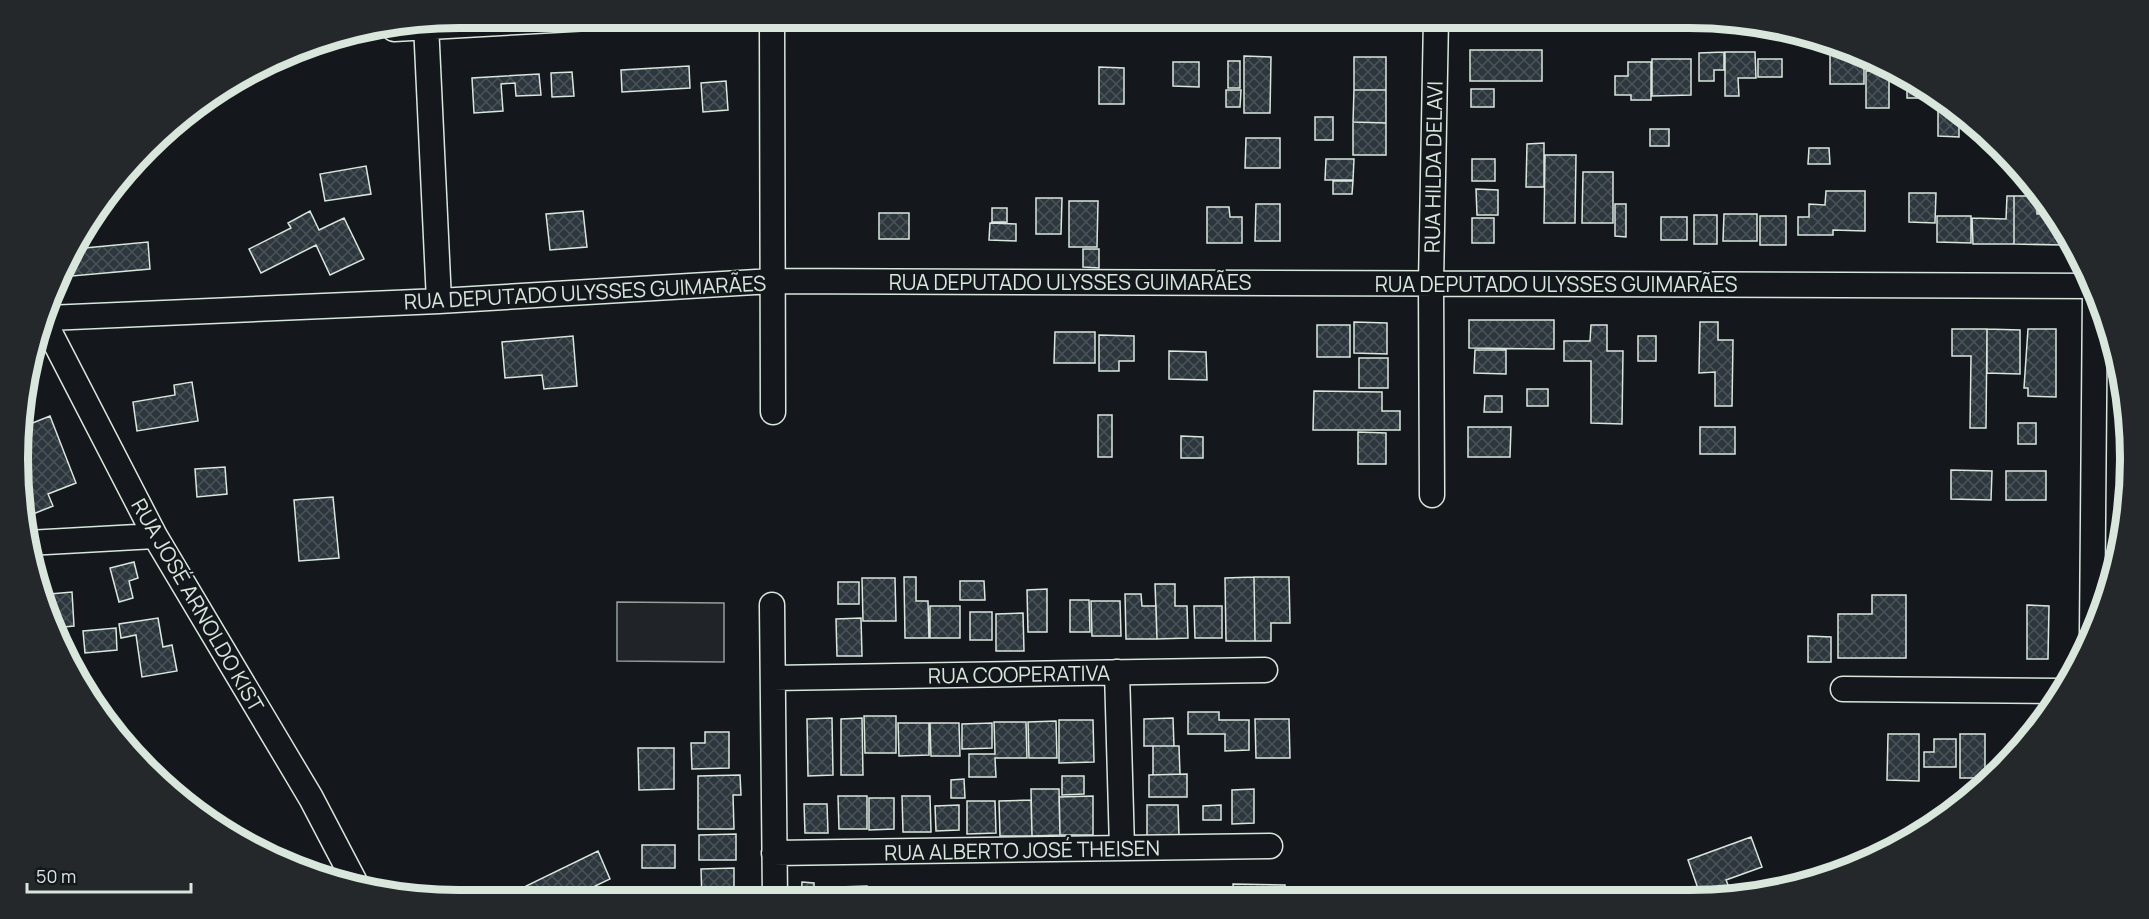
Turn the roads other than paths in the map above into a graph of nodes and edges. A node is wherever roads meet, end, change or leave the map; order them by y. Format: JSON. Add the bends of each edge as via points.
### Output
{"nodes":[{"id":1,"x":771,"y":28,"type":"edge"},
{"id":2,"x":1436,"y":28,"type":"edge"},
{"id":3,"x":426,"y":30,"type":"edge"},
{"id":4,"x":771,"y":281,"type":"junction"},
{"id":5,"x":1431,"y":283,"type":"junction"},
{"id":6,"x":2084,"y":286,"type":"edge"},
{"id":7,"x":439,"y":301,"type":"junction"},
{"id":8,"x":2096,"y":315,"type":"edge"},
{"id":9,"x":52,"y":318,"type":"edge"},
{"id":10,"x":48,"y":330,"type":"edge"},
{"id":11,"x":773,"y":412,"type":"dead end"},
{"id":12,"x":1432,"y":495,"type":"dead end"},
{"id":13,"x":155,"y":536,"type":"junction"},
{"id":14,"x":37,"y":543,"type":"edge"},
{"id":15,"x":772,"y":605,"type":"dead end"},
{"id":16,"x":2092,"y":613,"type":"edge"},
{"id":17,"x":1265,"y":670,"type":"dead end"},
{"id":18,"x":1117,"y":672,"type":"junction"},
{"id":19,"x":773,"y":678,"type":"junction"},
{"id":20,"x":1843,"y":689,"type":"dead end"},
{"id":21,"x":2053,"y":691,"type":"edge"},
{"id":22,"x":1270,"y":846,"type":"dead end"},
{"id":23,"x":1122,"y":848,"type":"junction"},
{"id":24,"x":774,"y":853,"type":"junction"},
{"id":25,"x":352,"y":877,"type":"edge"},
{"id":26,"x":775,"y":890,"type":"edge"}],
"edges":[{"from":1,"to":4,"type":"street"},
{"from":2,"to":5,"type":"street","name":"RUA HILDA DELAVI"},
{"from":3,"to":7,"type":"street"},
{"from":4,"to":5,"type":"street","name":"RUA DEPUTADO ULYSSES GUIMARÃES"},
{"from":4,"to":7,"type":"street","name":"RUA DEPUTADO ULYSSES GUIMARÃES"},
{"from":4,"to":11,"type":"street"},
{"from":5,"to":6,"type":"street","name":"RUA DEPUTADO ULYSSES GUIMARÃES"},
{"from":5,"to":12,"type":"street","name":"RUA HILDA DELAVI"},
{"from":7,"to":9,"type":"street","name":"RUA DEPUTADO ULYSSES GUIMARÃES"},
{"from":8,"to":16,"type":"street"},
{"from":10,"to":13,"type":"street","name":"RUA JOSÉ ARNOLDO KIST"},
{"from":13,"to":14,"type":"street"},
{"from":13,"to":25,"type":"street","name":"RUA JOSÉ ARNOLDO KIST","via":[[311,798]]},
{"from":15,"to":19,"type":"street"},
{"from":17,"to":18,"type":"street","name":"RUA COOPERATIVA"},
{"from":18,"to":19,"type":"street","name":"RUA COOPERATIVA"},
{"from":18,"to":23,"type":"street"},
{"from":19,"to":24,"type":"street"},
{"from":20,"to":21,"type":"street"},
{"from":22,"to":23,"type":"street","name":"RUA ALBERTO JOSÉ THEISEN"},
{"from":23,"to":24,"type":"street","name":"RUA ALBERTO JOSÉ THEISEN"},
{"from":24,"to":26,"type":"street"}]}
